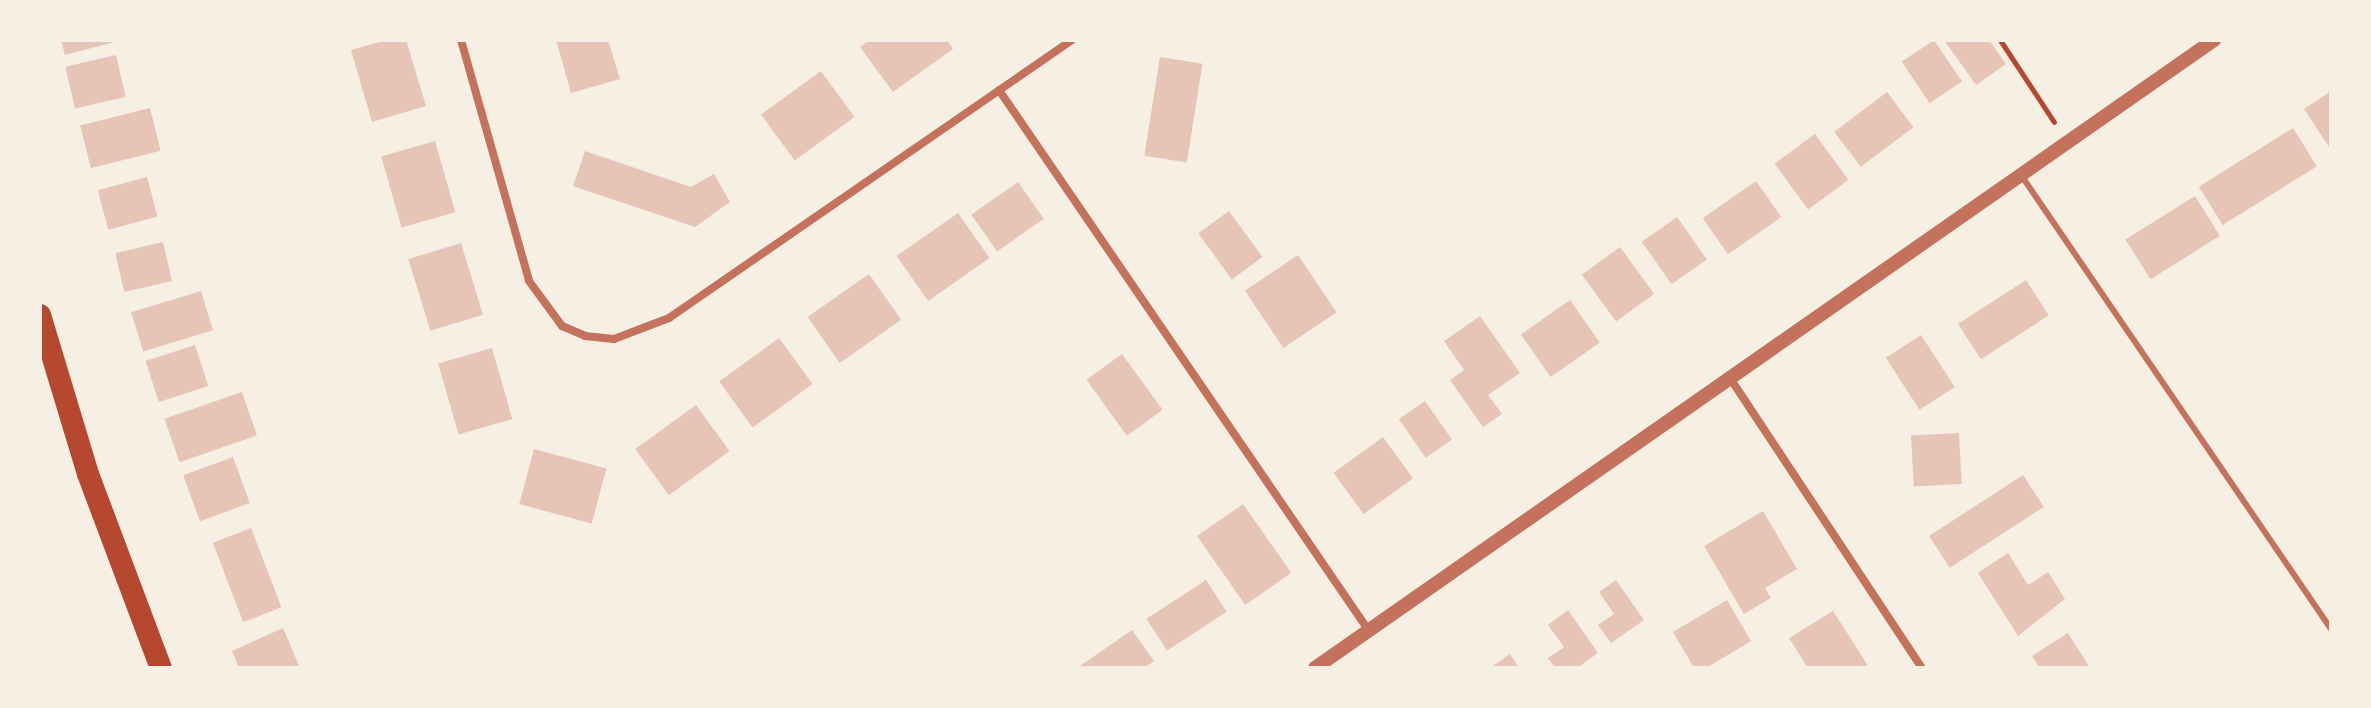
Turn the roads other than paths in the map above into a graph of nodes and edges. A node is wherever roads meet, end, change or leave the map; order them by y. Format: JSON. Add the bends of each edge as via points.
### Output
{"nodes":[{"id":1,"x":461,"y":40,"type":"edge"},
{"id":2,"x":1072,"y":40,"type":"edge"},
{"id":3,"x":2214,"y":40,"type":"edge"},
{"id":4,"x":999,"y":90,"type":"junction"},
{"id":5,"x":2021,"y":175,"type":"junction"},
{"id":6,"x":40,"y":315,"type":"edge"},
{"id":7,"x":1730,"y":378,"type":"junction"},
{"id":8,"x":2331,"y":629,"type":"edge"},
{"id":9,"x":1369,"y":631,"type":"junction"},
{"id":10,"x":161,"y":668,"type":"edge"},
{"id":11,"x":1315,"y":668,"type":"edge"},
{"id":12,"x":1922,"y":668,"type":"edge"}],
"edges":[{"from":1,"to":4,"type":"street","via":[[529,281],[562,326],[599,338],[641,332],[669,318]]},
{"from":2,"to":4,"type":"street"},
{"from":3,"to":5,"type":"street"},
{"from":4,"to":9,"type":"street"},
{"from":5,"to":7,"type":"street"},
{"from":5,"to":8,"type":"lane"},
{"from":6,"to":10,"type":"highway","via":[[88,474]]},
{"from":7,"to":9,"type":"street"},
{"from":7,"to":12,"type":"street"},
{"from":9,"to":11,"type":"street"}]}
